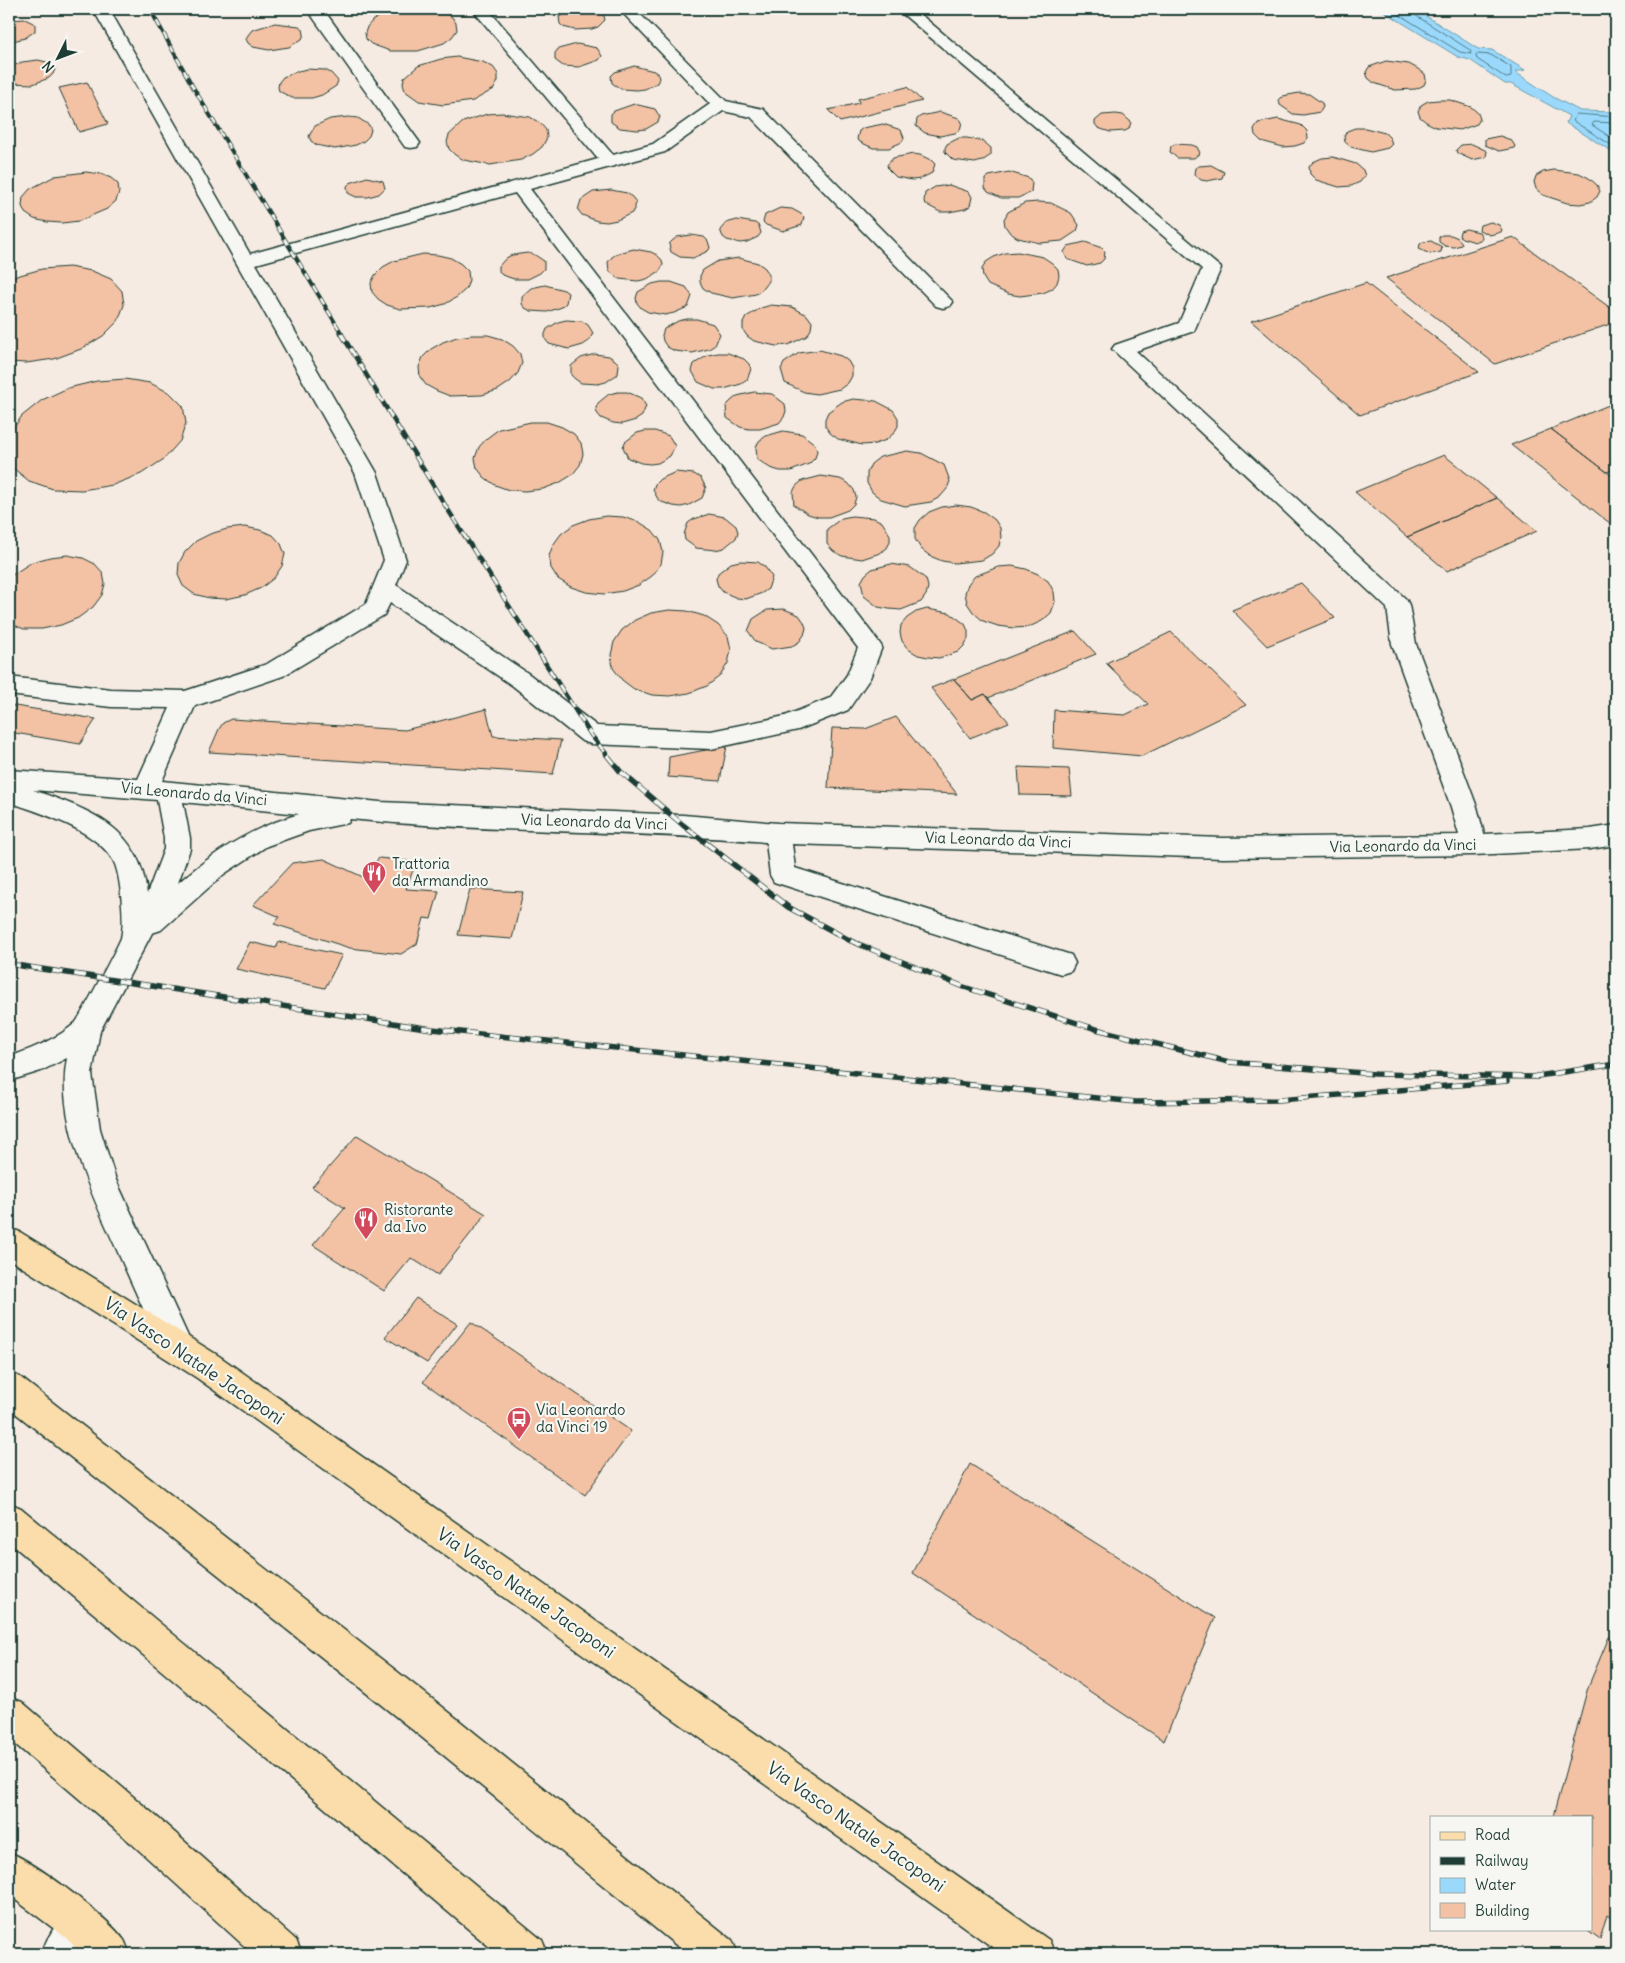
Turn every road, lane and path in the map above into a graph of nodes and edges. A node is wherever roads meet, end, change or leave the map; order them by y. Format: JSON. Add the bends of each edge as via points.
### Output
{"nodes":[{"id":1,"x":101,"y":9,"type":"edge"},
{"id":2,"x":315,"y":9,"type":"edge"},
{"id":3,"x":480,"y":9,"type":"edge"},
{"id":4,"x":627,"y":9,"type":"edge"},
{"id":5,"x":905,"y":9,"type":"edge"},
{"id":6,"x":720,"y":105,"type":"junction"},
{"id":7,"x":411,"y":142,"type":"dead end"},
{"id":8,"x":609,"y":162,"type":"junction"},
{"id":9,"x":519,"y":186,"type":"junction"},
{"id":10,"x":245,"y":261,"type":"junction"},
{"id":11,"x":943,"y":302,"type":"dead end"},
{"id":12,"x":384,"y":588,"type":"junction"},
{"id":13,"x":9,"y":686,"type":"edge"},
{"id":14,"x":186,"y":700,"type":"junction"},
{"id":15,"x":9,"y":779,"type":"edge"},
{"id":16,"x":157,"y":791,"type":"junction"},
{"id":17,"x":9,"y":792,"type":"edge"},
{"id":18,"x":380,"y":812,"type":"junction"},
{"id":19,"x":778,"y":833,"type":"junction"},
{"id":20,"x":1616,"y":835,"type":"edge"},
{"id":21,"x":1474,"y":845,"type":"junction"},
{"id":22,"x":134,"y":939,"type":"junction"},
{"id":23,"x":1061,"y":963,"type":"dead end"},
{"id":24,"x":86,"y":1030,"type":"junction"},
{"id":25,"x":9,"y":1069,"type":"edge"},
{"id":26,"x":9,"y":1242,"type":"edge"},
{"id":27,"x":176,"y":1345,"type":"junction"},
{"id":28,"x":9,"y":1388,"type":"edge"},
{"id":29,"x":9,"y":1520,"type":"edge"},
{"id":30,"x":9,"y":1715,"type":"edge"},
{"id":31,"x":9,"y":1871,"type":"edge"},
{"id":32,"x":70,"y":1939,"type":"edge"},
{"id":33,"x":110,"y":1954,"type":"edge"},
{"id":34,"x":282,"y":1954,"type":"edge"},
{"id":35,"x":528,"y":1954,"type":"edge"},
{"id":36,"x":718,"y":1954,"type":"edge"},
{"id":37,"x":1036,"y":1954,"type":"edge"}],
"edges":[{"from":1,"to":10,"type":"street"},
{"from":2,"to":7,"type":"street"},
{"from":3,"to":8,"type":"street"},
{"from":4,"to":6,"type":"street"},
{"from":5,"to":21,"type":"street","via":[[1212,268],[1187,327],[1122,349],[1398,605],[1404,644],[1464,807]]},
{"from":6,"to":8,"type":"street","via":[[659,148]]},
{"from":6,"to":11,"type":"street","via":[[757,113]]},
{"from":8,"to":9,"type":"street"},
{"from":9,"to":10,"type":"street"},
{"from":9,"to":12,"type":"street","via":[[870,647],[858,678],[840,704],[790,724],[711,740],[590,735],[521,680]]},
{"from":10,"to":12,"type":"street","via":[[366,474],[395,560]]},
{"from":12,"to":14,"type":"street","via":[[376,609],[275,670]]},
{"from":13,"to":14,"type":"street","via":[[111,698]]},
{"from":14,"to":16,"type":"street"},
{"from":15,"to":16,"type":"street","name":"Via Leonardo da Vinci"},
{"from":16,"to":18,"type":"street","name":"Via Leonardo da Vinci"},
{"from":16,"to":22,"type":"street","via":[[177,838],[177,849],[158,900]]},
{"from":17,"to":22,"type":"street","via":[[70,813],[110,839],[124,854],[133,886]]},
{"from":18,"to":19,"type":"street","name":"Via Leonardo da Vinci","via":[[683,825]]},
{"from":18,"to":22,"type":"street","name":"Via Leonardo da Vinci","via":[[324,818],[265,835],[220,863]]},
{"from":19,"to":21,"type":"street","name":"Via Leonardo da Vinci","via":[[1223,848]]},
{"from":19,"to":23,"type":"street","via":[[783,875]]},
{"from":20,"to":21,"type":"street","name":"Via Leonardo da Vinci"},
{"from":22,"to":24,"type":"street"},
{"from":24,"to":25,"type":"street","via":[[35,1062]]},
{"from":24,"to":27,"type":"street","via":[[78,1074],[84,1130],[101,1181]]},
{"from":26,"to":27,"type":"main road","name":"Via Vasco Natale Jacoponi"},
{"from":27,"to":37,"type":"main road","name":"Via Vasco Natale Jacoponi"},
{"from":28,"to":36,"type":"main road","via":[[427,1718]]},
{"from":29,"to":35,"type":"main road"},
{"from":30,"to":34,"type":"main road"},
{"from":31,"to":32,"type":"main road"},
{"from":32,"to":33,"type":"main road"}]}
